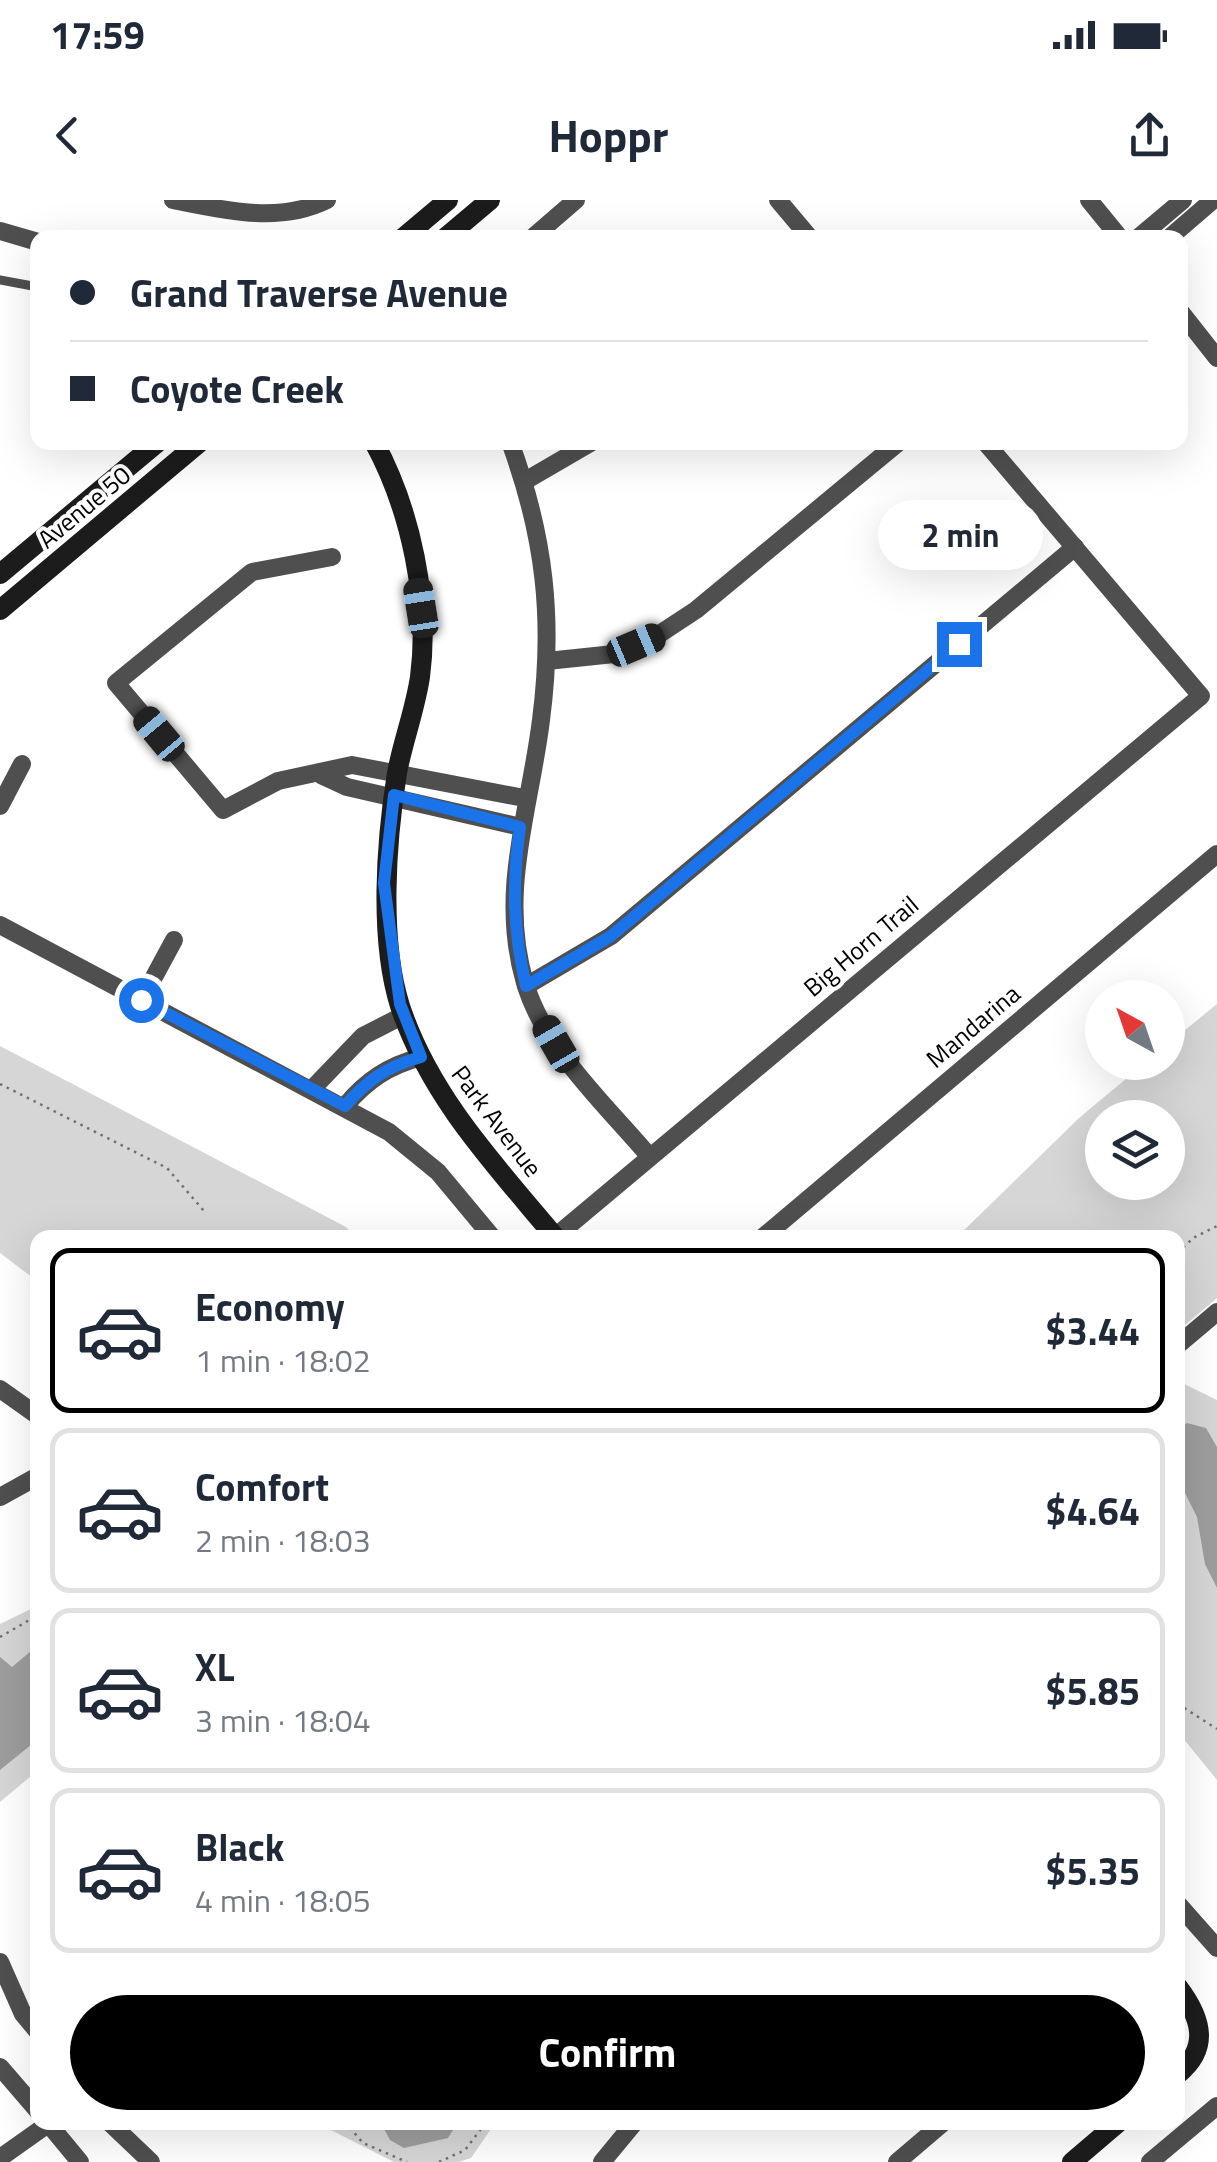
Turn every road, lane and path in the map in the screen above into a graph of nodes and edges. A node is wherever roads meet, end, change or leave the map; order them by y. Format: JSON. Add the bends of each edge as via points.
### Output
{"nodes":[{"id":1,"x":173,"y":200,"type":"edge"},
{"id":2,"x":327,"y":200,"type":"edge"},
{"id":3,"x":448,"y":200,"type":"edge"},
{"id":4,"x":490,"y":200,"type":"edge"},
{"id":5,"x":576,"y":200,"type":"edge"},
{"id":6,"x":778,"y":200,"type":"edge"},
{"id":7,"x":1089,"y":200,"type":"edge"},
{"id":8,"x":1183,"y":200,"type":"edge"},
{"id":9,"x":1214,"y":200,"type":"edge"},
{"id":10,"x":412,"y":230,"type":"edge"},
{"id":11,"x":454,"y":230,"type":"edge"},
{"id":12,"x":541,"y":230,"type":"edge"},
{"id":13,"x":803,"y":230,"type":"edge"},
{"id":14,"x":1113,"y":230,"type":"edge"},
{"id":15,"x":1147,"y":230,"type":"edge"},
{"id":16,"x":1178,"y":230,"type":"edge"},
{"id":17,"x":0,"y":231,"type":"edge"},
{"id":18,"x":30,"y":240,"type":"edge"},
{"id":19,"x":0,"y":280,"type":"edge"},
{"id":20,"x":30,"y":285,"type":"edge"},
{"id":21,"x":1188,"y":321,"type":"edge"},
{"id":22,"x":1217,"y":358,"type":"edge"},
{"id":23,"x":148,"y":450,"type":"edge"},
{"id":24,"x":190,"y":450,"type":"edge"},
{"id":25,"x":377,"y":450,"type":"edge"},
{"id":26,"x":513,"y":450,"type":"edge"},
{"id":27,"x":578,"y":450,"type":"edge"},
{"id":28,"x":890,"y":450,"type":"edge"},
{"id":29,"x":992,"y":450,"type":"edge"},
{"id":30,"x":524,"y":481,"type":"junction"},
{"id":31,"x":1074,"y":547,"type":"junction"},
{"id":32,"x":332,"y":557,"type":"dead end"},
{"id":33,"x":0,"y":574,"type":"edge"},
{"id":34,"x":0,"y":610,"type":"edge"},
{"id":35,"x":547,"y":661,"type":"junction"},
{"id":36,"x":22,"y":764,"type":"dead end"},
{"id":37,"x":398,"y":772,"type":"junction"},
{"id":38,"x":321,"y":775,"type":"junction"},
{"id":39,"x":394,"y":795,"type":"junction"},
{"id":40,"x":524,"y":798,"type":"junction"},
{"id":41,"x":0,"y":806,"type":"edge"},
{"id":42,"x":520,"y":827,"type":"junction"},
{"id":43,"x":1217,"y":854,"type":"edge"},
{"id":44,"x":0,"y":925,"type":"edge"},
{"id":45,"x":174,"y":940,"type":"dead end"},
{"id":46,"x":526,"y":986,"type":"junction"},
{"id":47,"x":141,"y":1000,"type":"junction"},
{"id":48,"x":404,"y":1015,"type":"junction"},
{"id":49,"x":421,"y":1057,"type":"junction"},
{"id":50,"x":0,"y":1084,"type":"edge"},
{"id":51,"x":313,"y":1088,"type":"junction"},
{"id":52,"x":345,"y":1106,"type":"junction"},
{"id":53,"x":649,"y":1156,"type":"junction"},
{"id":54,"x":204,"y":1210,"type":"dead end"},
{"id":55,"x":1217,"y":1226,"type":"edge"},
{"id":56,"x":486,"y":1230,"type":"edge"},
{"id":57,"x":550,"y":1230,"type":"edge"},
{"id":58,"x":564,"y":1230,"type":"edge"},
{"id":59,"x":771,"y":1230,"type":"edge"},
{"id":60,"x":1185,"y":1246,"type":"edge"},
{"id":61,"x":1217,"y":1312,"type":"edge"},
{"id":62,"x":1185,"y":1339,"type":"edge"},
{"id":63,"x":0,"y":1389,"type":"edge"},
{"id":64,"x":30,"y":1410,"type":"edge"},
{"id":65,"x":30,"y":1480,"type":"edge"},
{"id":66,"x":0,"y":1497,"type":"edge"},
{"id":67,"x":30,"y":1619,"type":"edge"},
{"id":68,"x":0,"y":1637,"type":"edge"},
{"id":69,"x":1185,"y":1708,"type":"edge"},
{"id":70,"x":1217,"y":1729,"type":"edge"},
{"id":71,"x":1185,"y":1912,"type":"edge"},
{"id":72,"x":1217,"y":1948,"type":"edge"},
{"id":73,"x":0,"y":1962,"type":"edge"},
{"id":74,"x":1185,"y":1998,"type":"edge"},
{"id":75,"x":30,"y":2022,"type":"edge"},
{"id":76,"x":0,"y":2066,"type":"edge"},
{"id":77,"x":1185,"y":2068,"type":"edge"},
{"id":78,"x":30,"y":2102,"type":"edge"},
{"id":79,"x":1217,"y":2106,"type":"edge"},
{"id":80,"x":32,"y":2130,"type":"edge"},
{"id":81,"x":53,"y":2130,"type":"edge"},
{"id":82,"x":117,"y":2130,"type":"edge"},
{"id":83,"x":352,"y":2130,"type":"edge"},
{"id":84,"x":480,"y":2130,"type":"edge"},
{"id":85,"x":628,"y":2130,"type":"edge"},
{"id":86,"x":935,"y":2130,"type":"edge"},
{"id":87,"x":1110,"y":2130,"type":"edge"},
{"id":88,"x":0,"y":2158,"type":"edge"},
{"id":89,"x":80,"y":2162,"type":"edge"},
{"id":90,"x":151,"y":2162,"type":"edge"},
{"id":91,"x":407,"y":2162,"type":"edge"},
{"id":92,"x":439,"y":2162,"type":"edge"},
{"id":93,"x":602,"y":2162,"type":"edge"},
{"id":94,"x":897,"y":2162,"type":"edge"},
{"id":95,"x":1072,"y":2162,"type":"edge"},
{"id":96,"x":1150,"y":2162,"type":"edge"}],
"edges":[{"from":1,"to":2,"type":"street","via":[[250,215]]},
{"from":3,"to":10,"type":"street"},
{"from":4,"to":11,"type":"street"},
{"from":5,"to":12,"type":"street"},
{"from":6,"to":13,"type":"street"},
{"from":7,"to":14,"type":"street"},
{"from":8,"to":15,"type":"street"},
{"from":9,"to":16,"type":"street"},
{"from":17,"to":18,"type":"street"},
{"from":19,"to":20,"type":"lane"},
{"from":21,"to":22,"type":"street"},
{"from":23,"to":33,"type":"street","name":"Avenue 50"},
{"from":24,"to":34,"type":"street","name":"Avenue 50"},
{"from":25,"to":37,"type":"street","name":"Park Avenue","via":[[408,528],[421,608],[420,676]]},
{"from":26,"to":30,"type":"street"},
{"from":27,"to":30,"type":"street"},
{"from":28,"to":35,"type":"street","via":[[658,636],[614,654]]},
{"from":29,"to":31,"type":"street"},
{"from":30,"to":35,"type":"street","via":[[550,618]]},
{"from":31,"to":46,"type":"street","via":[[611,936]]},
{"from":31,"to":53,"type":"street","name":"Big Horn Trail","via":[[1201,696]]},
{"from":32,"to":38,"type":"street","via":[[252,572],[116,683],[223,810],[278,782]]},
{"from":35,"to":40,"type":"street"},
{"from":36,"to":41,"type":"street"},
{"from":37,"to":38,"type":"street","via":[[352,765]]},
{"from":37,"to":39,"type":"street","name":"Park Avenue"},
{"from":37,"to":40,"type":"street"},
{"from":38,"to":39,"type":"street"},
{"from":39,"to":42,"type":"street"},
{"from":39,"to":48,"type":"street","name":"Park Avenue","via":[[384,883]]},
{"from":40,"to":42,"type":"street"},
{"from":42,"to":46,"type":"street","via":[[512,885]]},
{"from":43,"to":59,"type":"street","name":"Mandarina"},
{"from":44,"to":47,"type":"street"},
{"from":45,"to":47,"type":"street"},
{"from":46,"to":53,"type":"street","via":[[556,1044]]},
{"from":47,"to":51,"type":"street"},
{"from":48,"to":49,"type":"street","name":"Park Avenue"},
{"from":48,"to":51,"type":"street","via":[[363,1036]]},
{"from":49,"to":52,"type":"street","via":[[390,1066]]},
{"from":49,"to":57,"type":"street","name":"Park Avenue","via":[[455,1116]]},
{"from":50,"to":54,"type":"path","via":[[167,1168]]},
{"from":51,"to":52,"type":"street"},
{"from":52,"to":56,"type":"street","via":[[438,1172]]},
{"from":53,"to":58,"type":"street","name":"Big Horn Trail"},
{"from":55,"to":60,"type":"path"},
{"from":61,"to":62,"type":"street"},
{"from":63,"to":64,"type":"street"},
{"from":65,"to":66,"type":"street"},
{"from":67,"to":68,"type":"path"},
{"from":69,"to":70,"type":"path"},
{"from":71,"to":72,"type":"street"},
{"from":73,"to":75,"type":"street"},
{"from":74,"to":77,"type":"street","via":[[1201,2035]]},
{"from":76,"to":78,"type":"street"},
{"from":79,"to":96,"type":"street"},
{"from":80,"to":88,"type":"street"},
{"from":81,"to":89,"type":"street"},
{"from":82,"to":90,"type":"street"},
{"from":83,"to":91,"type":"path","via":[[363,2143]]},
{"from":84,"to":92,"type":"path","via":[[464,2150]]},
{"from":85,"to":93,"type":"street"},
{"from":86,"to":94,"type":"street"},
{"from":87,"to":95,"type":"street"}]}
